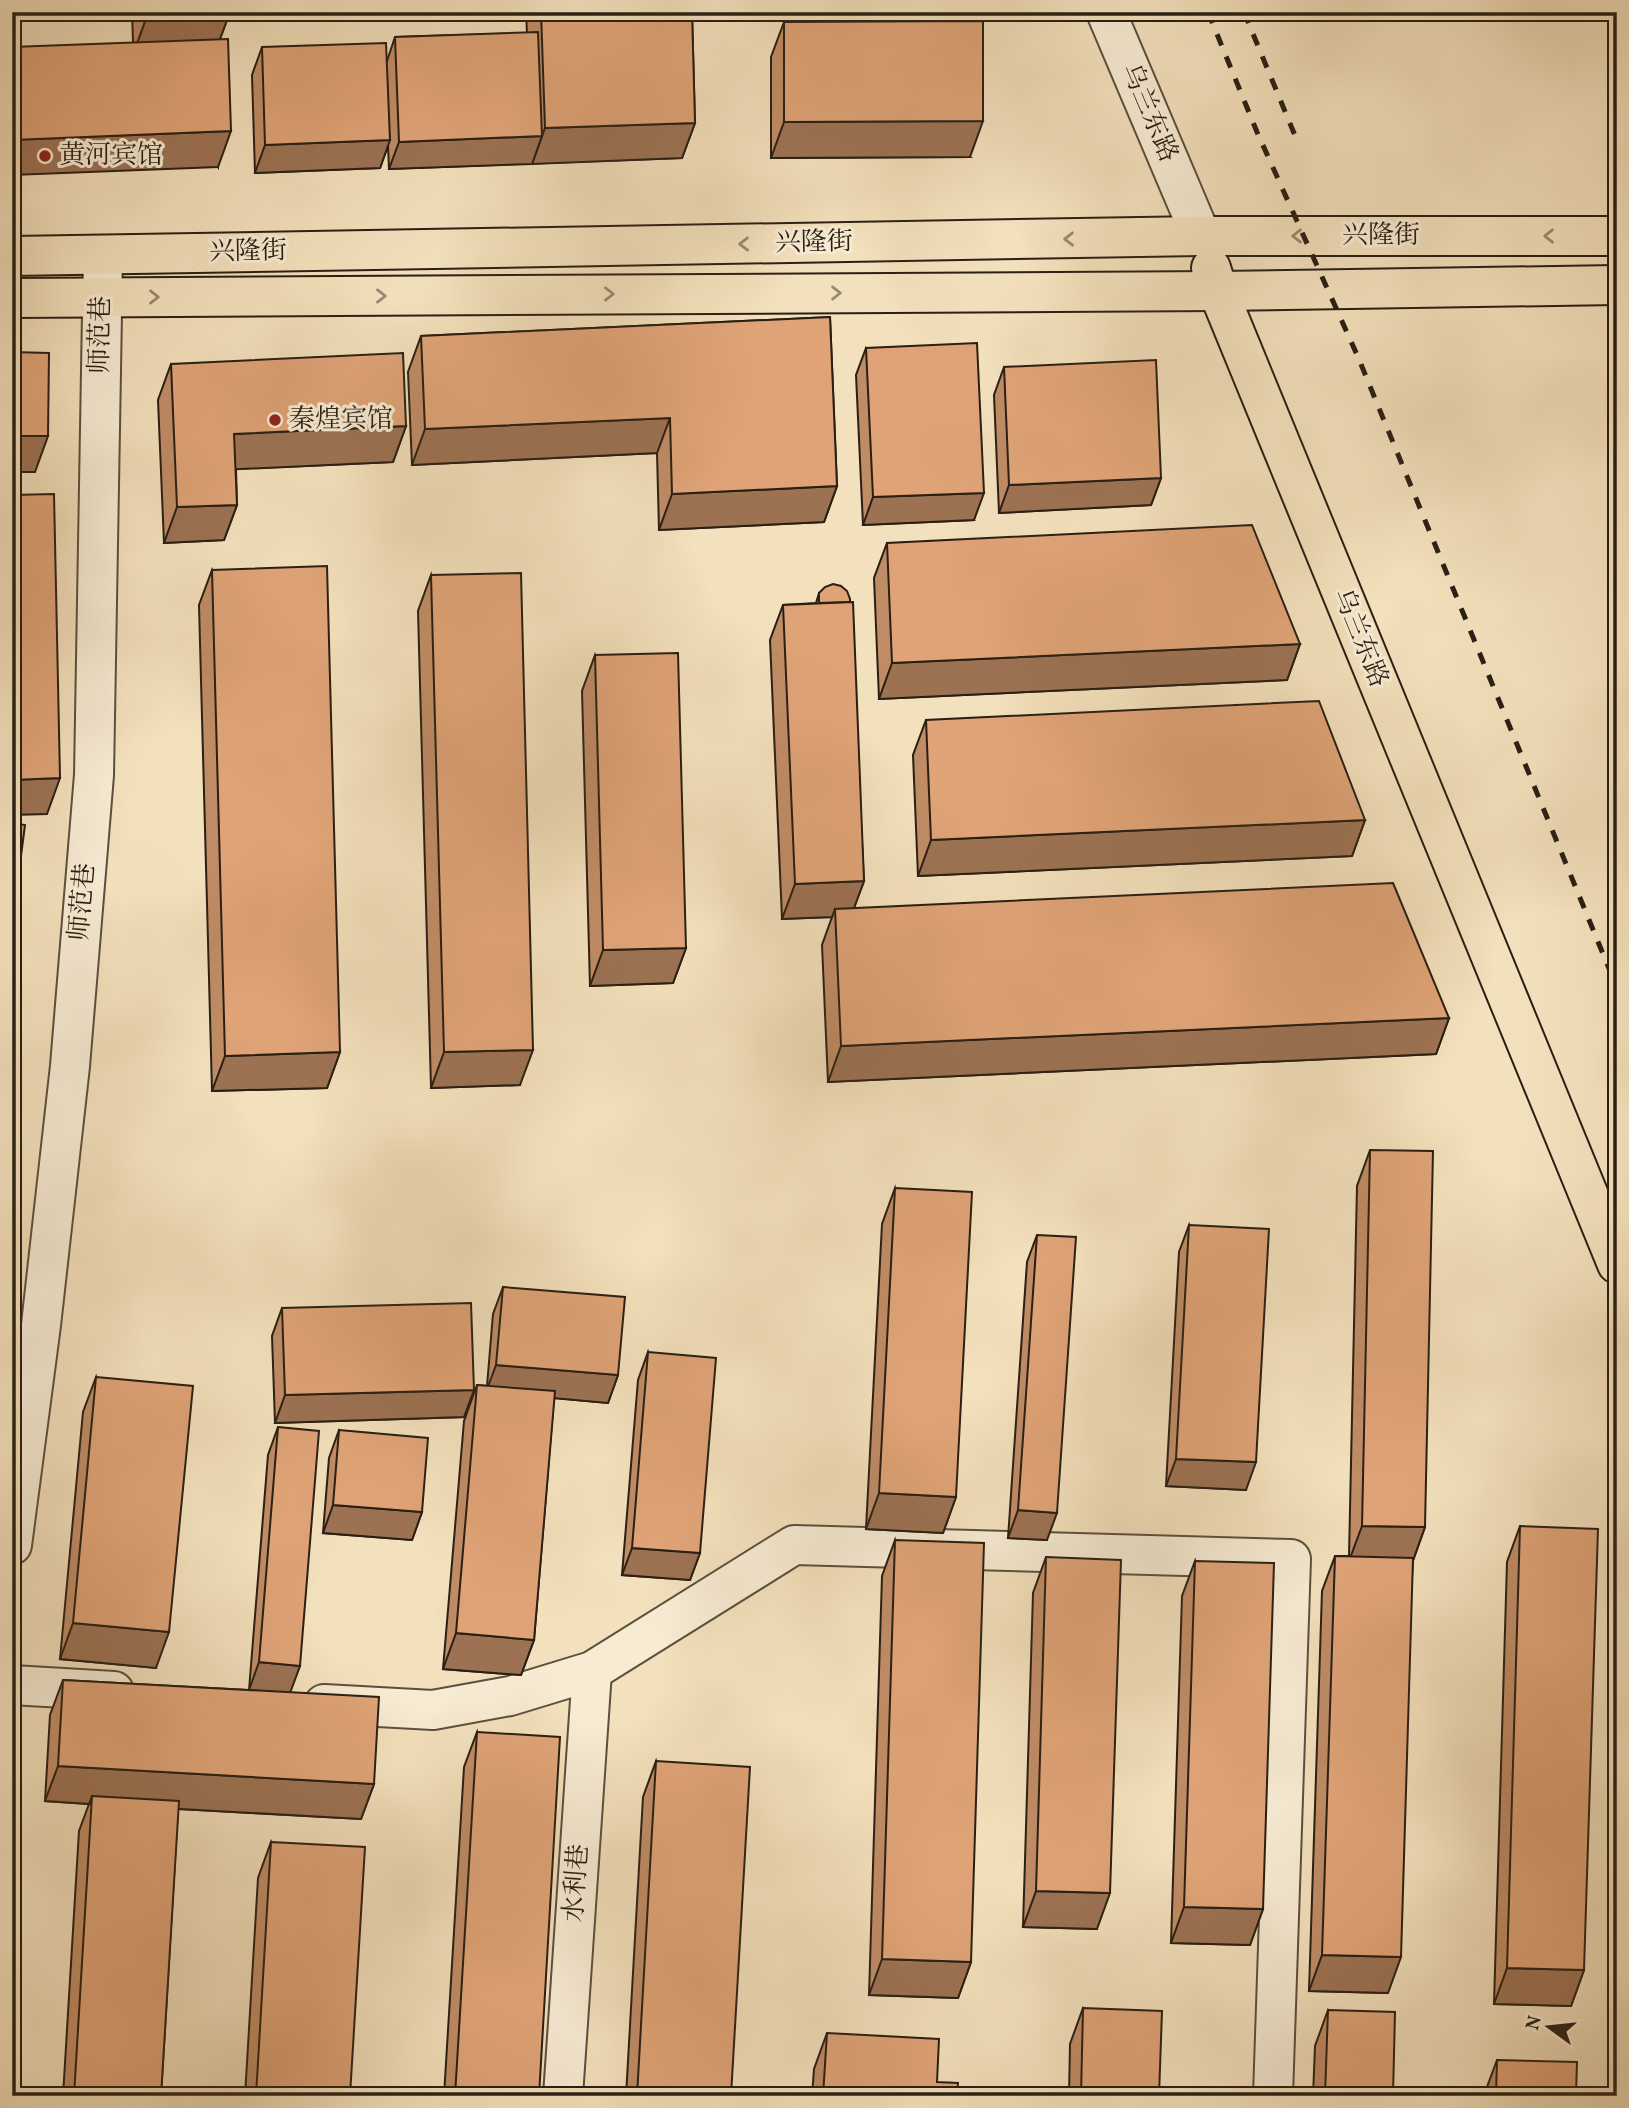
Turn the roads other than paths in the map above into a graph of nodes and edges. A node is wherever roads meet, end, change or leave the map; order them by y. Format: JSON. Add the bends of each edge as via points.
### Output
{"nodes":[{"id":1,"x":1106,"y":12,"type":"edge"},
{"id":2,"x":1201,"y":236,"type":"junction"},
{"id":3,"x":1617,"y":236,"type":"edge"},
{"id":4,"x":103,"y":255,"type":"junction"},
{"id":5,"x":12,"y":256,"type":"edge"},
{"id":6,"x":1617,"y":285,"type":"edge"},
{"id":7,"x":1218,"y":291,"type":"junction"},
{"id":8,"x":102,"y":297,"type":"junction"},
{"id":9,"x":12,"y":298,"type":"edge"},
{"id":10,"x":1617,"y":1264,"type":"edge"},
{"id":11,"x":12,"y":1545,"type":"edge"},
{"id":12,"x":592,"y":1671,"type":"junction"},
{"id":13,"x":12,"y":1685,"type":"edge"},
{"id":14,"x":148,"y":1693,"type":"edge"},
{"id":15,"x":284,"y":1701,"type":"edge"},
{"id":16,"x":563,"y":2096,"type":"edge"},
{"id":17,"x":1273,"y":2096,"type":"edge"}],
"edges":[{"from":1,"to":2,"type":"street","name":"乌兰东路"},
{"from":3,"to":2,"type":"main road","name":"兴隆街","one_way":true},
{"from":2,"to":4,"type":"main road","name":"兴隆街","one_way":true},
{"from":2,"to":7,"type":"main road","name":"乌兰东路"},
{"from":4,"to":5,"type":"main road","name":"兴隆街"},
{"from":4,"to":8,"type":"street","name":"师范巷"},
{"from":6,"to":7,"type":"main road","name":"兴隆街"},
{"from":8,"to":7,"type":"main road","name":"兴隆街","one_way":true},
{"from":7,"to":10,"type":"main road","name":"乌兰东路"},
{"from":8,"to":9,"type":"main road","name":"兴隆街"},
{"from":8,"to":11,"type":"street","name":"师范巷","via":[[94,775],[70,1066]]},
{"from":12,"to":15,"type":"street","via":[[510,1696],[433,1710]]},
{"from":12,"to":16,"type":"street","name":"水利巷"},
{"from":12,"to":17,"type":"street","via":[[794,1545],[1291,1559]]},
{"from":13,"to":14,"type":"street"}]}
